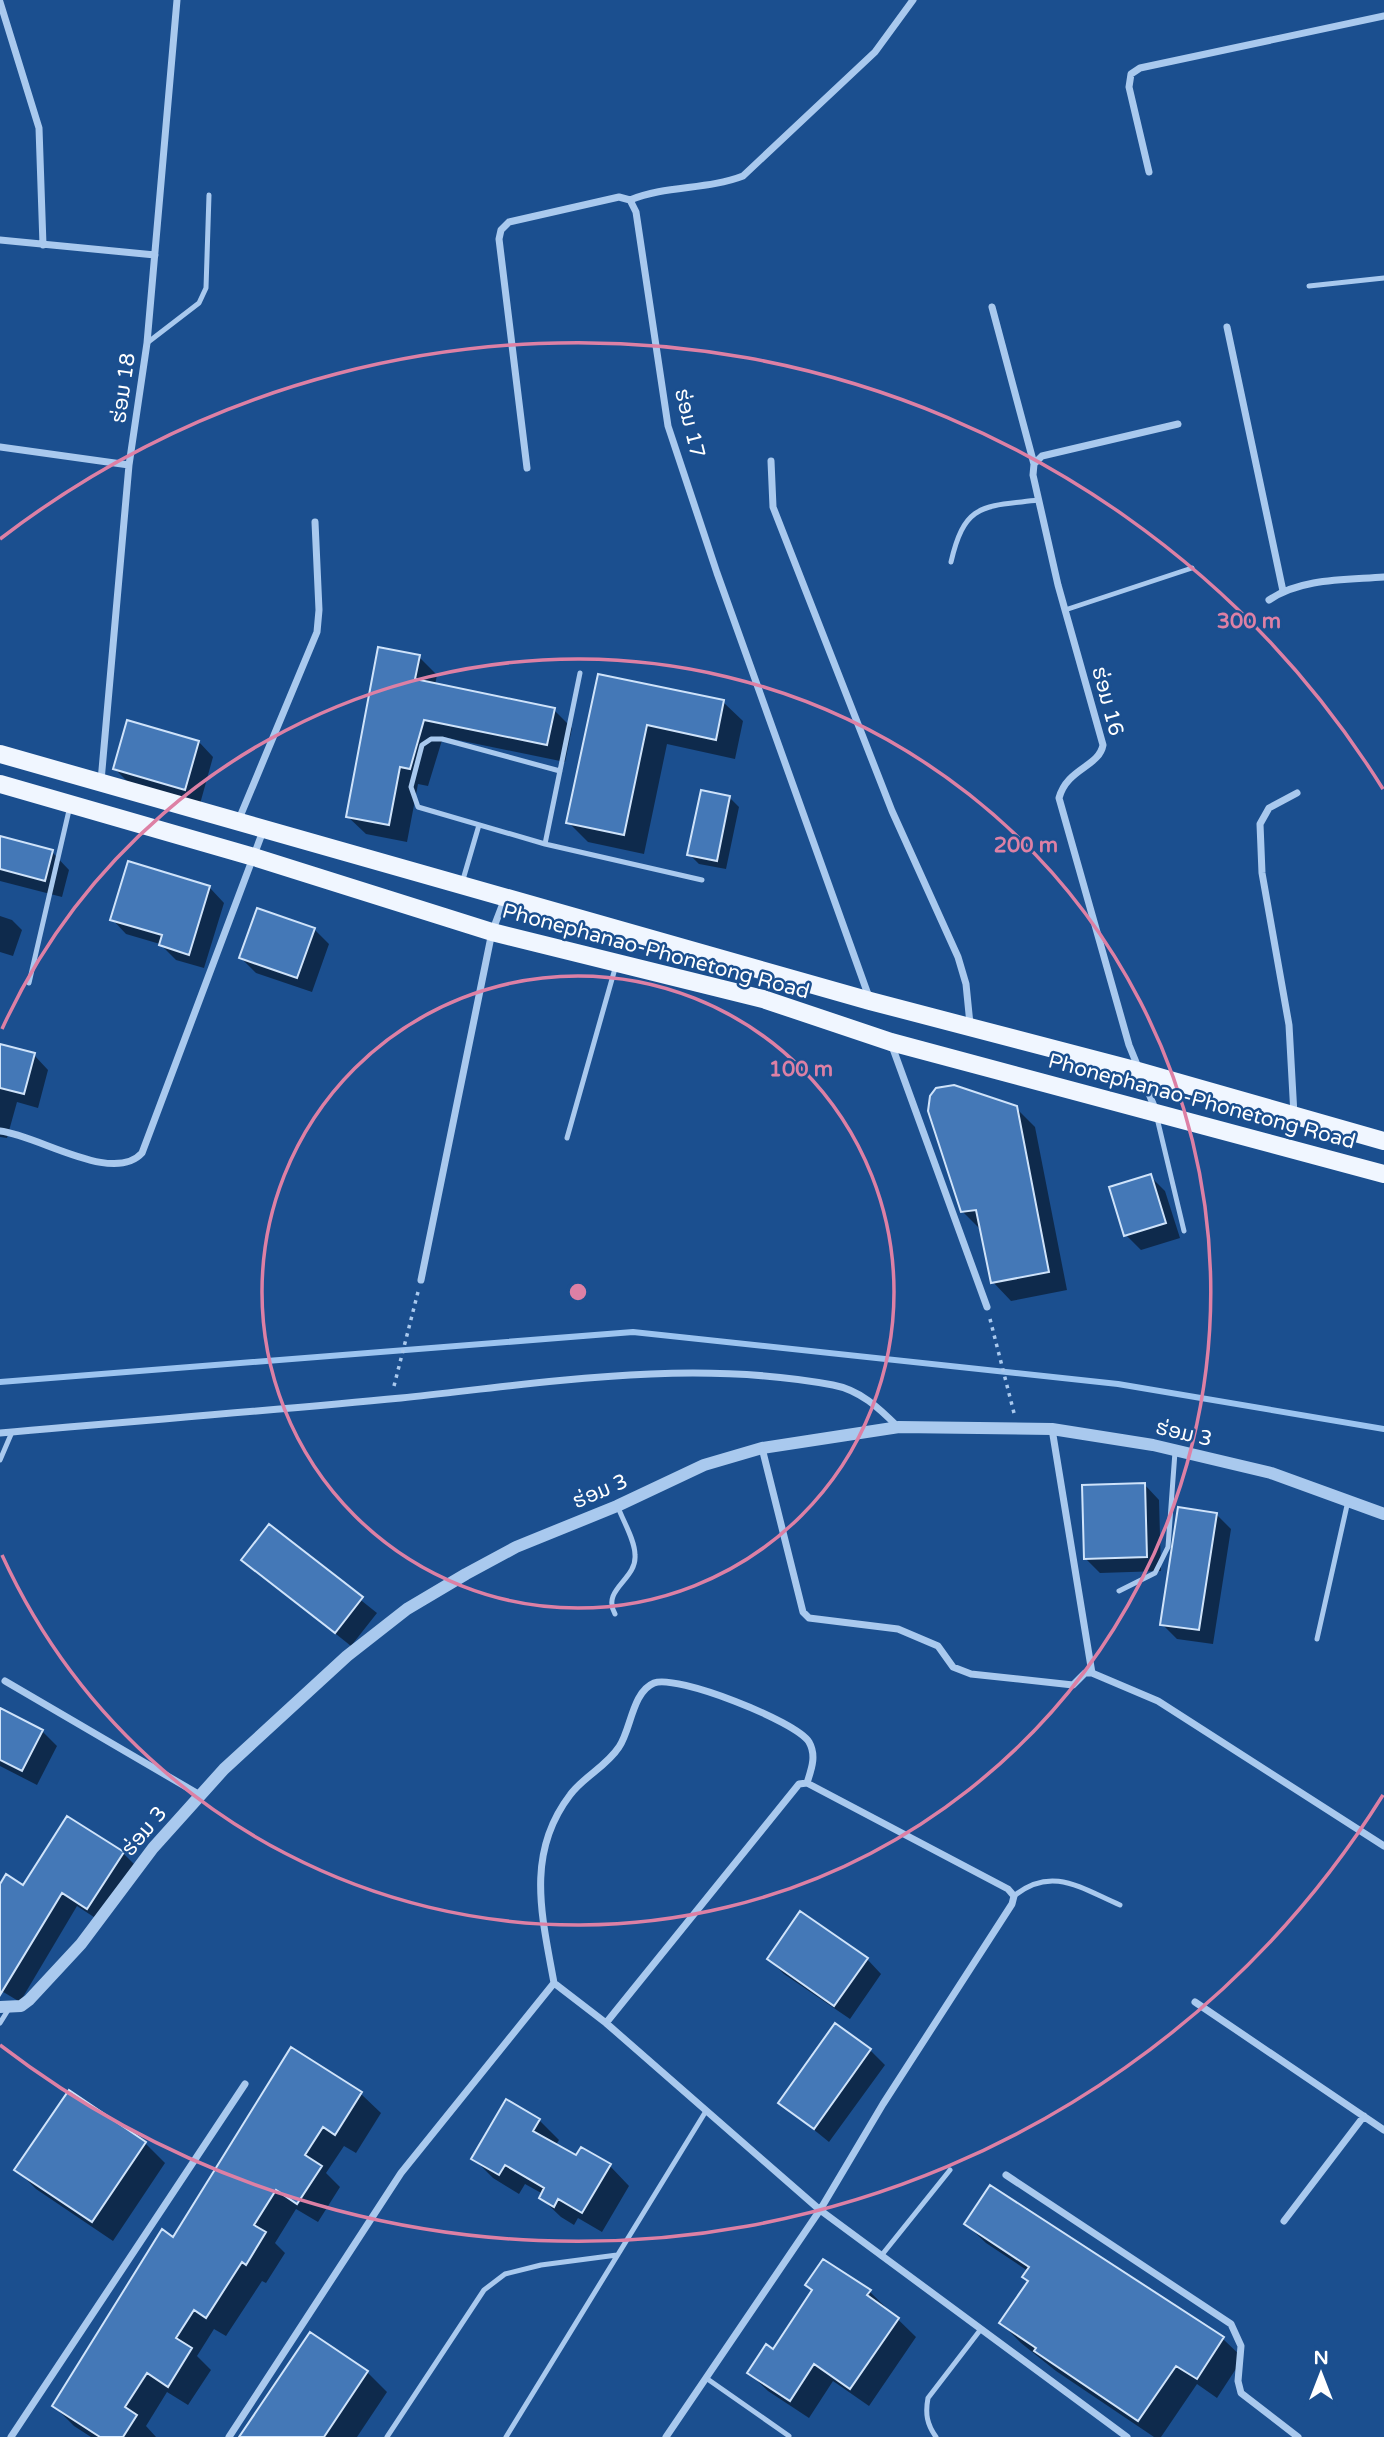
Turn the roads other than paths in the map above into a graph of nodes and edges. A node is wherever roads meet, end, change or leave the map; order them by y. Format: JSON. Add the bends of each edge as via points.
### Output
{"nodes":[{"id":1,"x":177,"y":0,"type":"edge"},
{"id":2,"x":913,"y":0,"type":"edge"},
{"id":3,"x":0,"y":2,"type":"edge"},
{"id":4,"x":1384,"y":16,"type":"edge"},
{"id":5,"x":1149,"y":172,"type":"dead end"},
{"id":6,"x":209,"y":195,"type":"dead end"},
{"id":7,"x":630,"y":200,"type":"junction"},
{"id":8,"x":0,"y":240,"type":"edge"},
{"id":9,"x":43,"y":245,"type":"junction"},
{"id":10,"x":155,"y":256,"type":"junction"},
{"id":11,"x":1384,"y":278,"type":"edge"},
{"id":12,"x":1310,"y":286,"type":"dead end"},
{"id":13,"x":992,"y":307,"type":"dead end"},
{"id":14,"x":1227,"y":327,"type":"dead end"},
{"id":15,"x":147,"y":343,"type":"junction"},
{"id":16,"x":1178,"y":424,"type":"dead end"},
{"id":17,"x":0,"y":447,"type":"edge"},
{"id":18,"x":771,"y":461,"type":"dead end"},
{"id":19,"x":1034,"y":464,"type":"junction"},
{"id":20,"x":129,"y":465,"type":"junction"},
{"id":21,"x":527,"y":468,"type":"dead end"},
{"id":22,"x":1038,"y":500,"type":"junction"},
{"id":23,"x":315,"y":522,"type":"dead end"},
{"id":24,"x":951,"y":562,"type":"dead end"},
{"id":25,"x":1192,"y":568,"type":"dead end"},
{"id":26,"x":1384,"y":577,"type":"edge"},
{"id":27,"x":1283,"y":591,"type":"junction"},
{"id":28,"x":1269,"y":600,"type":"dead end"},
{"id":29,"x":1065,"y":610,"type":"junction"},
{"id":30,"x":580,"y":673,"type":"dead end"},
{"id":31,"x":0,"y":754,"type":"edge"},
{"id":32,"x":560,"y":771,"type":"junction"},
{"id":33,"x":101,"y":781,"type":"junction"},
{"id":34,"x":0,"y":784,"type":"edge"},
{"id":35,"x":1297,"y":793,"type":"dead end"},
{"id":36,"x":71,"y":803,"type":"junction"},
{"id":37,"x":239,"y":820,"type":"junction"},
{"id":38,"x":479,"y":825,"type":"junction"},
{"id":39,"x":264,"y":828,"type":"junction"},
{"id":40,"x":545,"y":844,"type":"junction"},
{"id":41,"x":254,"y":857,"type":"junction"},
{"id":42,"x":702,"y":880,"type":"dead end"},
{"id":43,"x":462,"y":884,"type":"junction"},
{"id":44,"x":505,"y":897,"type":"junction"},
{"id":45,"x":492,"y":932,"type":"junction"},
{"id":46,"x":616,"y":963,"type":"junction"},
{"id":47,"x":771,"y":972,"type":"junction"},
{"id":48,"x":29,"y":983,"type":"dead end"},
{"id":49,"x":764,"y":999,"type":"junction"},
{"id":50,"x":870,"y":1002,"type":"junction"},
{"id":51,"x":971,"y":1027,"type":"junction"},
{"id":52,"x":891,"y":1042,"type":"junction"},
{"id":53,"x":1138,"y":1071,"type":"junction"},
{"id":54,"x":1156,"y":1111,"type":"junction"},
{"id":55,"x":1294,"y":1116,"type":"junction"},
{"id":56,"x":0,"y":1131,"type":"edge"},
{"id":57,"x":567,"y":1138,"type":"dead end"},
{"id":58,"x":1384,"y":1140,"type":"edge"},
{"id":59,"x":1384,"y":1174,"type":"edge"},
{"id":60,"x":1184,"y":1231,"type":"dead end"},
{"id":61,"x":421,"y":1280,"type":"road end"},
{"id":62,"x":987,"y":1307,"type":"road end"},
{"id":63,"x":899,"y":1427,"type":"junction"},
{"id":64,"x":1052,"y":1429,"type":"junction"},
{"id":65,"x":12,"y":1432,"type":"junction"},
{"id":66,"x":0,"y":1433,"type":"edge"},
{"id":67,"x":762,"y":1448,"type":"junction"},
{"id":68,"x":1175,"y":1450,"type":"junction"},
{"id":69,"x":0,"y":1460,"type":"edge"},
{"id":70,"x":1348,"y":1501,"type":"junction"},
{"id":71,"x":617,"y":1506,"type":"junction"},
{"id":72,"x":1384,"y":1514,"type":"edge"},
{"id":73,"x":1119,"y":1591,"type":"dead end"},
{"id":74,"x":615,"y":1614,"type":"dead end"},
{"id":75,"x":1317,"y":1639,"type":"dead end"},
{"id":76,"x":1092,"y":1672,"type":"junction"},
{"id":77,"x":5,"y":1681,"type":"dead end"},
{"id":78,"x":807,"y":1783,"type":"junction"},
{"id":79,"x":200,"y":1796,"type":"junction"},
{"id":80,"x":1384,"y":1846,"type":"edge"},
{"id":81,"x":1014,"y":1896,"type":"junction"},
{"id":82,"x":1120,"y":1905,"type":"dead end"},
{"id":83,"x":554,"y":1983,"type":"junction"},
{"id":84,"x":1195,"y":2002,"type":"dead end"},
{"id":85,"x":5,"y":2007,"type":"edge"},
{"id":86,"x":0,"y":2023,"type":"edge"},
{"id":87,"x":606,"y":2024,"type":"junction"},
{"id":88,"x":245,"y":2084,"type":"dead end"},
{"id":89,"x":706,"y":2111,"type":"junction"},
{"id":90,"x":1364,"y":2116,"type":"junction"},
{"id":91,"x":1384,"y":2130,"type":"edge"},
{"id":92,"x":950,"y":2170,"type":"dead end"},
{"id":93,"x":1006,"y":2175,"type":"dead end"},
{"id":94,"x":820,"y":2210,"type":"junction"},
{"id":95,"x":1284,"y":2221,"type":"dead end"},
{"id":96,"x":617,"y":2255,"type":"junction"},
{"id":97,"x":881,"y":2256,"type":"junction"},
{"id":98,"x":981,"y":2329,"type":"junction"},
{"id":99,"x":706,"y":2378,"type":"junction"},
{"id":100,"x":789,"y":2436,"type":"edge"},
{"id":101,"x":11,"y":2437,"type":"edge"},
{"id":102,"x":229,"y":2437,"type":"edge"},
{"id":103,"x":387,"y":2437,"type":"edge"},
{"id":104,"x":506,"y":2437,"type":"edge"},
{"id":105,"x":666,"y":2437,"type":"edge"},
{"id":106,"x":936,"y":2437,"type":"edge"},
{"id":107,"x":1127,"y":2437,"type":"edge"},
{"id":108,"x":1298,"y":2437,"type":"edge"}],
"edges":[{"from":1,"to":10,"type":"street","name":"ຮ່ອມ 18"},
{"from":2,"to":7,"type":"street","via":[[875,52],[743,176],[727,183],[650,192]]},
{"from":3,"to":9,"type":"street","via":[[39,128]]},
{"from":4,"to":5,"type":"street","via":[[1140,68],[1131,74],[1129,87]]},
{"from":6,"to":15,"type":"lane","via":[[206,288],[199,303]]},
{"from":7,"to":21,"type":"street","via":[[619,197],[509,222],[501,230]]},
{"from":7,"to":50,"type":"street","name":"ຮ່ອມ 17","via":[[636,212],[668,426]]},
{"from":8,"to":9,"type":"street"},
{"from":9,"to":10,"type":"street"},
{"from":10,"to":15,"type":"street","name":"ຮ່ອມ 18"},
{"from":11,"to":12,"type":"lane"},
{"from":13,"to":19,"type":"street","name":"ຮ່ອມ 16"},
{"from":14,"to":27,"type":"street"},
{"from":15,"to":20,"type":"street","name":"ຮ່ອມ 18"},
{"from":16,"to":19,"type":"street","via":[[1047,454]]},
{"from":17,"to":20,"type":"street"},
{"from":18,"to":51,"type":"street","via":[[773,507],[892,811],[958,957]]},
{"from":19,"to":22,"type":"street","name":"ຮ່ອມ 16"},
{"from":20,"to":33,"type":"street","name":"ຮ່ອມ 18"},
{"from":22,"to":24,"type":"lane","via":[[986,507],[966,520]]},
{"from":22,"to":29,"type":"street","name":"ຮ່ອມ 16"},
{"from":23,"to":37,"type":"street","via":[[317,632]]},
{"from":25,"to":29,"type":"lane"},
{"from":26,"to":27,"type":"street","via":[[1306,584]]},
{"from":27,"to":28,"type":"street"},
{"from":29,"to":53,"type":"street","name":"ຮ່ອມ 16","via":[[1103,746],[1099,757],[1070,776],[1059,798]]},
{"from":30,"to":32,"type":"lane"},
{"from":31,"to":33,"type":"main road","name":"Phonephanao-Phonetong Road"},
{"from":32,"to":38,"type":"lane","via":[[442,739],[422,745],[411,787],[418,807]]},
{"from":32,"to":40,"type":"lane"},
{"from":33,"to":37,"type":"main road","name":"Phonephanao-Phonetong Road"},
{"from":34,"to":36,"type":"main road","name":"Phonephanao-Phonetong Road"},
{"from":35,"to":55,"type":"street","via":[[1269,808],[1259,824],[1262,873],[1289,1025]]},
{"from":36,"to":41,"type":"main road","name":"Phonephanao-Phonetong Road"},
{"from":36,"to":48,"type":"lane"},
{"from":37,"to":39,"type":"main road","name":"Phonephanao-Phonetong Road"},
{"from":38,"to":40,"type":"lane"},
{"from":38,"to":43,"type":"lane"},
{"from":39,"to":41,"type":"street"},
{"from":39,"to":43,"type":"main road","name":"Phonephanao-Phonetong Road"},
{"from":40,"to":42,"type":"lane"},
{"from":41,"to":45,"type":"main road","name":"Phonephanao-Phonetong Road"},
{"from":41,"to":56,"type":"street","via":[[149,1137],[136,1160],[128,1165],[105,1165]]},
{"from":43,"to":44,"type":"main road","name":"Phonephanao-Phonetong Road"},
{"from":44,"to":45,"type":"street"},
{"from":44,"to":47,"type":"main road","name":"Phonephanao-Phonetong Road"},
{"from":45,"to":46,"type":"main road","name":"Phonephanao-Phonetong Road"},
{"from":45,"to":61,"type":"street"},
{"from":46,"to":49,"type":"main road","name":"Phonephanao-Phonetong Road"},
{"from":46,"to":57,"type":"lane"},
{"from":47,"to":49,"type":"main road"},
{"from":47,"to":50,"type":"main road","name":"Phonephanao-Phonetong Road"},
{"from":49,"to":52,"type":"main road","name":"Phonephanao-Phonetong Road"},
{"from":50,"to":51,"type":"main road","name":"Phonephanao-Phonetong Road"},
{"from":51,"to":53,"type":"main road","name":"Phonephanao-Phonetong Road"},
{"from":52,"to":54,"type":"main road","name":"Phonephanao-Phonetong Road"},
{"from":52,"to":62,"type":"street"},
{"from":53,"to":54,"type":"street","name":"ຮ່ອມ 16"},
{"from":53,"to":55,"type":"main road","name":"Phonephanao-Phonetong Road"},
{"from":54,"to":59,"type":"main road","name":"Phonephanao-Phonetong Road"},
{"from":54,"to":60,"type":"lane"},
{"from":55,"to":58,"type":"main road","name":"Phonephanao-Phonetong Road"},
{"from":63,"to":64,"type":"street","name":"ຮ່ອມ 3"},
{"from":63,"to":65,"type":"street","via":[[872,1401],[835,1385],[734,1374],[643,1373]]},
{"from":63,"to":67,"type":"street","name":"ຮ່ອມ 3"},
{"from":64,"to":68,"type":"street","name":"ຮ່ອມ 3"},
{"from":64,"to":76,"type":"street"},
{"from":65,"to":66,"type":"street"},
{"from":65,"to":69,"type":"lane"},
{"from":67,"to":71,"type":"street","name":"ຮ່ອມ 3","via":[[704,1465]]},
{"from":67,"to":76,"type":"street","via":[[803,1612],[809,1618],[898,1629],[938,1646],[953,1667],[971,1674],[1073,1685]]},
{"from":68,"to":70,"type":"street","name":"ຮ່ອມ 3","via":[[1271,1473]]},
{"from":68,"to":73,"type":"lane","via":[[1168,1547],[1155,1573]]},
{"from":70,"to":72,"type":"street","name":"ຮ່ອມ 3"},
{"from":70,"to":75,"type":"lane"},
{"from":71,"to":74,"type":"lane","via":[[636,1557],[611,1597]]},
{"from":71,"to":79,"type":"street","name":"ຮ່ອມ 3","via":[[516,1548],[407,1609],[347,1656]]},
{"from":76,"to":80,"type":"street","via":[[1158,1701]]},
{"from":77,"to":79,"type":"street"},
{"from":78,"to":81,"type":"street","via":[[1009,1889]]},
{"from":78,"to":83,"type":"street","via":[[814,1759],[809,1743],[796,1730],[690,1687],[670,1682],[649,1685],[620,1747],[572,1792],[552,1820],[540,1857],[541,1909]]},
{"from":78,"to":87,"type":"street","via":[[799,1784]]},
{"from":79,"to":85,"type":"street","name":"ຮ່ອມ 3","via":[[153,1848],[81,1944],[22,2006]]},
{"from":81,"to":82,"type":"lane","via":[[1030,1883],[1047,1880],[1067,1882]]},
{"from":81,"to":94,"type":"street"},
{"from":83,"to":87,"type":"street"},
{"from":83,"to":102,"type":"street","via":[[401,2173]]},
{"from":84,"to":90,"type":"street"},
{"from":85,"to":86,"type":"lane"},
{"from":87,"to":89,"type":"street"},
{"from":88,"to":101,"type":"street"},
{"from":89,"to":94,"type":"street"},
{"from":89,"to":96,"type":"lane"},
{"from":90,"to":91,"type":"street"},
{"from":90,"to":95,"type":"street"},
{"from":92,"to":97,"type":"lane"},
{"from":93,"to":108,"type":"street","via":[[1231,2324],[1241,2346],[1241,2393]]},
{"from":94,"to":97,"type":"street"},
{"from":94,"to":99,"type":"street"},
{"from":96,"to":103,"type":"lane","via":[[505,2274],[484,2290]]},
{"from":96,"to":104,"type":"lane"},
{"from":97,"to":98,"type":"street"},
{"from":98,"to":106,"type":"lane","via":[[928,2398],[927,2422]]},
{"from":98,"to":107,"type":"street"},
{"from":99,"to":100,"type":"lane"},
{"from":99,"to":105,"type":"street"}]}
